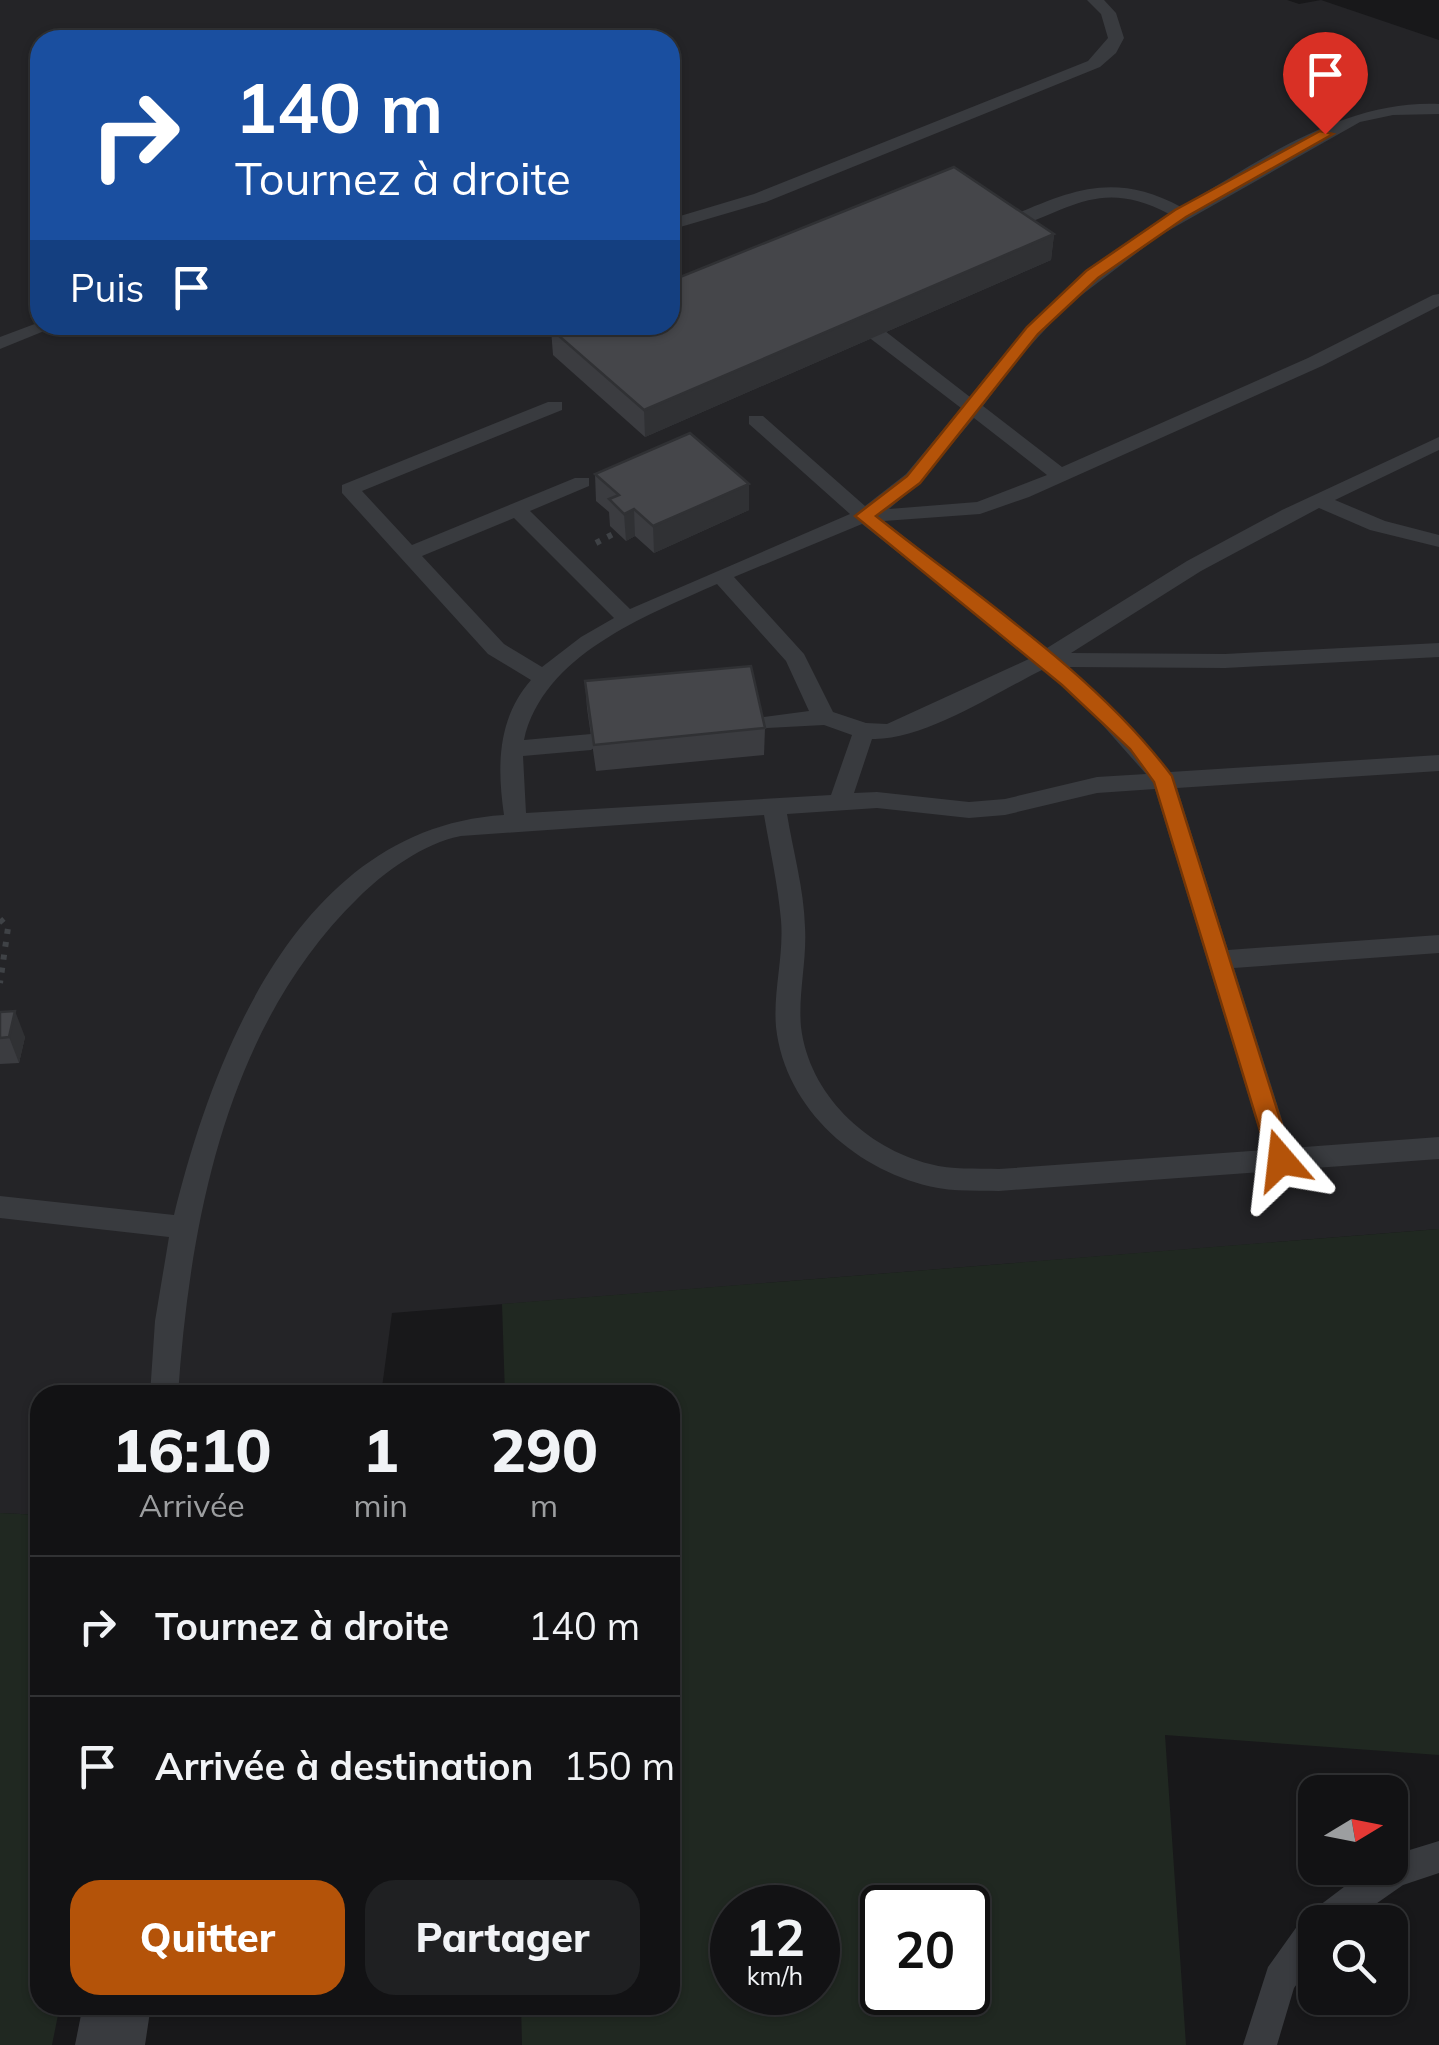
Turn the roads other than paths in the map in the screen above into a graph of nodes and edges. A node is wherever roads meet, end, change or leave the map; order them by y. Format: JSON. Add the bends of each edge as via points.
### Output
{"nodes":[{"id":1,"x":1095,"y":0,"type":"edge"},
{"id":2,"x":1439,"y":109,"type":"edge"},
{"id":3,"x":1180,"y":213,"type":"junction"},
{"id":4,"x":680,"y":222,"type":"edge"},
{"id":5,"x":1001,"y":227,"type":"edge"},
{"id":6,"x":1439,"y":300,"type":"edge"},
{"id":7,"x":30,"y":332,"type":"edge"},
{"id":8,"x":878,"y":336,"type":"edge"},
{"id":9,"x":0,"y":343,"type":"edge"},
{"id":10,"x":555,"y":406,"type":"dead end"},
{"id":11,"x":971,"y":406,"type":"junction"},
{"id":12,"x":756,"y":420,"type":"dead end"},
{"id":13,"x":1439,"y":443,"type":"edge"},
{"id":14,"x":1062,"y":476,"type":"junction"},
{"id":15,"x":582,"y":482,"type":"dead end"},
{"id":16,"x":1320,"y":500,"type":"junction"},
{"id":17,"x":517,"y":509,"type":"junction"},
{"id":18,"x":864,"y":516,"type":"junction"},
{"id":19,"x":1439,"y":541,"type":"edge"},
{"id":20,"x":408,"y":554,"type":"junction"},
{"id":21,"x":722,"y":577,"type":"junction"},
{"id":22,"x":628,"y":619,"type":"junction"},
{"id":23,"x":1439,"y":650,"type":"edge"},
{"id":24,"x":1044,"y":660,"type":"junction"},
{"id":25,"x":543,"y":678,"type":"junction"},
{"id":26,"x":825,"y":717,"type":"junction"},
{"id":27,"x":757,"y":724,"type":"edge"},
{"id":28,"x":864,"y":731,"type":"junction"},
{"id":29,"x":591,"y":742,"type":"edge"},
{"id":30,"x":511,"y":748,"type":"junction"},
{"id":31,"x":1439,"y":763,"type":"edge"},
{"id":32,"x":1164,"y":781,"type":"junction"},
{"id":33,"x":840,"y":802,"type":"junction"},
{"id":34,"x":774,"y":806,"type":"junction"},
{"id":35,"x":516,"y":822,"type":"junction"},
{"id":36,"x":1439,"y":944,"type":"edge"},
{"id":37,"x":1219,"y":960,"type":"junction"},
{"id":38,"x":1439,"y":1148,"type":"edge"},
{"id":39,"x":1281,"y":1160,"type":"junction"},
{"id":40,"x":0,"y":1206,"type":"edge"},
{"id":41,"x":184,"y":1226,"type":"junction"},
{"id":42,"x":164,"y":1385,"type":"edge"},
{"id":43,"x":1439,"y":1857,"type":"edge"},
{"id":44,"x":1344,"y":1905,"type":"edge"},
{"id":45,"x":1298,"y":1954,"type":"edge"},
{"id":46,"x":115,"y":2015,"type":"edge"},
{"id":47,"x":110,"y":2045,"type":"edge"},
{"id":48,"x":1260,"y":2045,"type":"edge"}],
"edges":[{"from":1,"to":4,"type":"lane","via":[[1108,13],[1116,38],[1094,64],[760,198]]},
{"from":2,"to":3,"type":"lane","via":[[1354,119]]},
{"from":3,"to":5,"type":"lane","via":[[1148,194],[1110,188]]},
{"from":3,"to":11,"type":"lane","via":[[1092,274],[1032,330]]},
{"from":6,"to":14,"type":"lane"},
{"from":7,"to":9,"type":"lane"},
{"from":8,"to":11,"type":"lane"},
{"from":10,"to":20,"type":"lane","via":[[349,489]]},
{"from":11,"to":14,"type":"lane"},
{"from":11,"to":18,"type":"lane","via":[[914,480]]},
{"from":12,"to":18,"type":"lane"},
{"from":13,"to":16,"type":"lane"},
{"from":14,"to":18,"type":"lane","via":[[980,508]]},
{"from":15,"to":17,"type":"lane"},
{"from":16,"to":19,"type":"lane","via":[[1360,521]]},
{"from":16,"to":24,"type":"lane","via":[[1194,566]]},
{"from":17,"to":20,"type":"lane"},
{"from":17,"to":22,"type":"lane"},
{"from":18,"to":21,"type":"lane"},
{"from":18,"to":24,"type":"lane"},
{"from":20,"to":25,"type":"lane","via":[[496,650]]},
{"from":21,"to":22,"type":"lane"},
{"from":21,"to":26,"type":"lane","via":[[796,659]]},
{"from":22,"to":25,"type":"lane","via":[[557,662]]},
{"from":23,"to":24,"type":"lane","via":[[1225,661]]},
{"from":24,"to":28,"type":"lane","via":[[924,719],[888,732]]},
{"from":24,"to":32,"type":"lane","via":[[1138,744]]},
{"from":25,"to":30,"type":"lane"},
{"from":26,"to":27,"type":"lane"},
{"from":26,"to":28,"type":"lane"},
{"from":28,"to":33,"type":"lane"},
{"from":29,"to":30,"type":"lane"},
{"from":30,"to":35,"type":"lane"},
{"from":31,"to":32,"type":"lane"},
{"from":32,"to":33,"type":"lane","via":[[1097,785],[970,810]]},
{"from":32,"to":37,"type":"lane"},
{"from":33,"to":34,"type":"lane"},
{"from":34,"to":35,"type":"lane"},
{"from":34,"to":39,"type":"lane","via":[[793,920],[790,1035],[821,1106],[846,1136],[931,1176],[999,1180]]},
{"from":35,"to":41,"type":"lane","via":[[442,832],[407,848],[325,914],[259,1013],[198,1164]]},
{"from":36,"to":37,"type":"lane"},
{"from":37,"to":39,"type":"lane"},
{"from":38,"to":39,"type":"lane"},
{"from":40,"to":41,"type":"lane"},
{"from":41,"to":42,"type":"lane"},
{"from":43,"to":44,"type":"lane","via":[[1368,1885]]},
{"from":45,"to":48,"type":"lane","via":[[1280,1980]]},
{"from":46,"to":47,"type":"street"}]}
